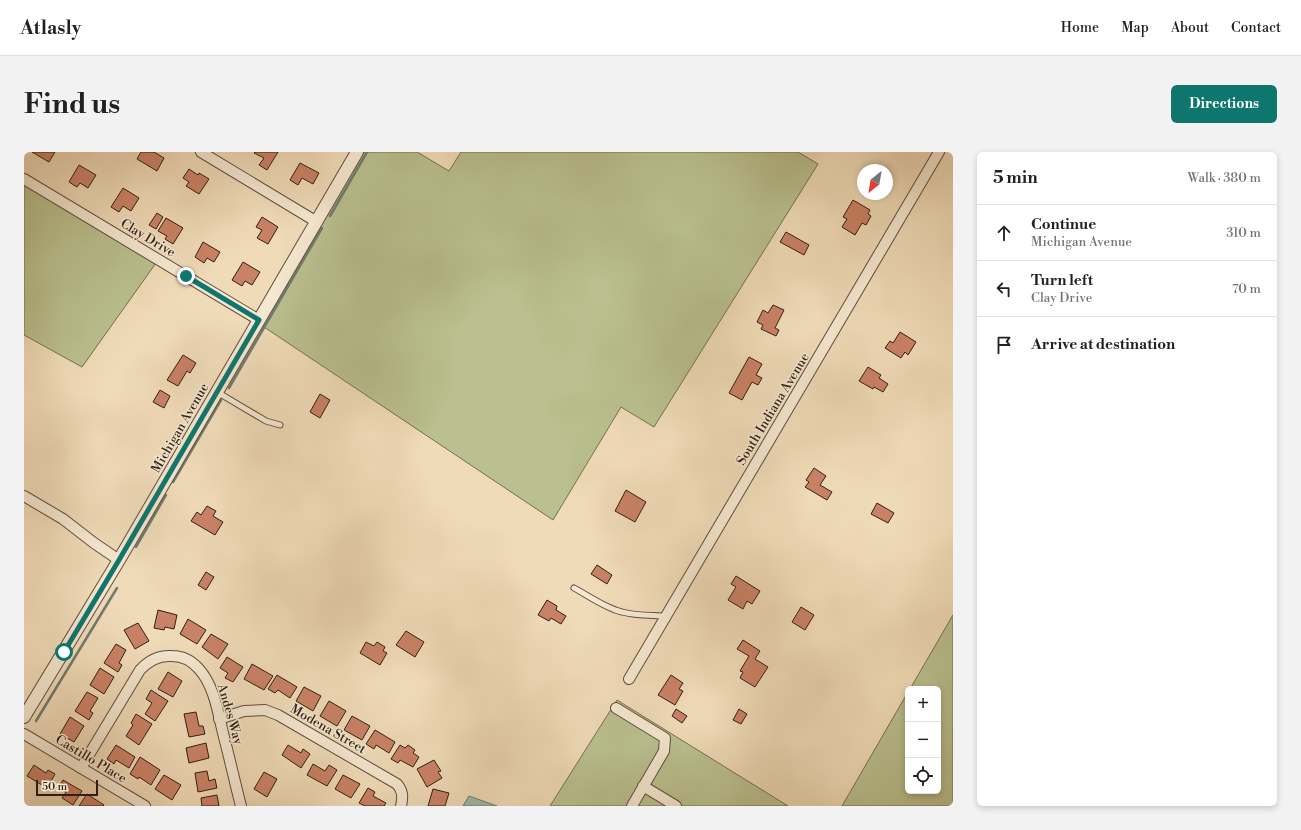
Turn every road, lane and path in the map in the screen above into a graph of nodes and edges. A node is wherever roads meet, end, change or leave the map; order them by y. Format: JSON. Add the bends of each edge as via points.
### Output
{"nodes":[{"id":1,"x":201,"y":152,"type":"edge"},
{"id":2,"x":357,"y":152,"type":"edge"},
{"id":3,"x":939,"y":152,"type":"edge"},
{"id":4,"x":24,"y":179,"type":"edge"},
{"id":5,"x":317,"y":222,"type":"junction"},
{"id":6,"x":259,"y":320,"type":"junction"},
{"id":7,"x":218,"y":392,"type":"junction"},
{"id":8,"x":280,"y":425,"type":"dead end"},
{"id":9,"x":24,"y":496,"type":"edge"},
{"id":10,"x":119,"y":560,"type":"junction"},
{"id":11,"x":574,"y":588,"type":"dead end"},
{"id":12,"x":666,"y":616,"type":"junction"},
{"id":13,"x":629,"y":679,"type":"dead end"},
{"id":14,"x":616,"y":708,"type":"dead end"},
{"id":15,"x":24,"y":717,"type":"edge"},
{"id":16,"x":220,"y":719,"type":"junction"},
{"id":17,"x":24,"y":734,"type":"edge"},
{"id":18,"x":81,"y":768,"type":"junction"},
{"id":19,"x":643,"y":786,"type":"junction"},
{"id":20,"x":145,"y":806,"type":"edge"},
{"id":21,"x":241,"y":806,"type":"edge"},
{"id":22,"x":400,"y":806,"type":"edge"},
{"id":23,"x":632,"y":806,"type":"edge"},
{"id":24,"x":676,"y":806,"type":"edge"}],
"edges":[{"from":1,"to":5,"type":"street"},
{"from":2,"to":5,"type":"street","name":"Michigan Avenue"},
{"from":3,"to":12,"type":"street","name":"South Indiana Avenue"},
{"from":4,"to":6,"type":"street","name":"Clay Drive"},
{"from":5,"to":6,"type":"street","name":"Michigan Avenue"},
{"from":6,"to":7,"type":"street","name":"Michigan Avenue"},
{"from":7,"to":8,"type":"lane","via":[[266,421]]},
{"from":7,"to":10,"type":"street","name":"Michigan Avenue"},
{"from":9,"to":10,"type":"street","via":[[63,519]]},
{"from":10,"to":15,"type":"street","name":"Michigan Avenue"},
{"from":11,"to":12,"type":"lane","via":[[622,612]]},
{"from":12,"to":13,"type":"street","name":"South Indiana Avenue"},
{"from":14,"to":19,"type":"street","via":[[665,738],[664,751]]},
{"from":16,"to":18,"type":"street","name":"Andes Way","via":[[214,698],[199,668],[182,657],[158,657],[140,670]]},
{"from":16,"to":21,"type":"street","name":"Andes Way"},
{"from":16,"to":22,"type":"street","name":"Modena Street","via":[[244,711],[265,710],[278,715],[397,784],[403,798]]},
{"from":17,"to":18,"type":"street","name":"Castillo Place"},
{"from":18,"to":20,"type":"street","name":"Castillo Place"},
{"from":19,"to":23,"type":"street"},
{"from":19,"to":24,"type":"street"}]}
